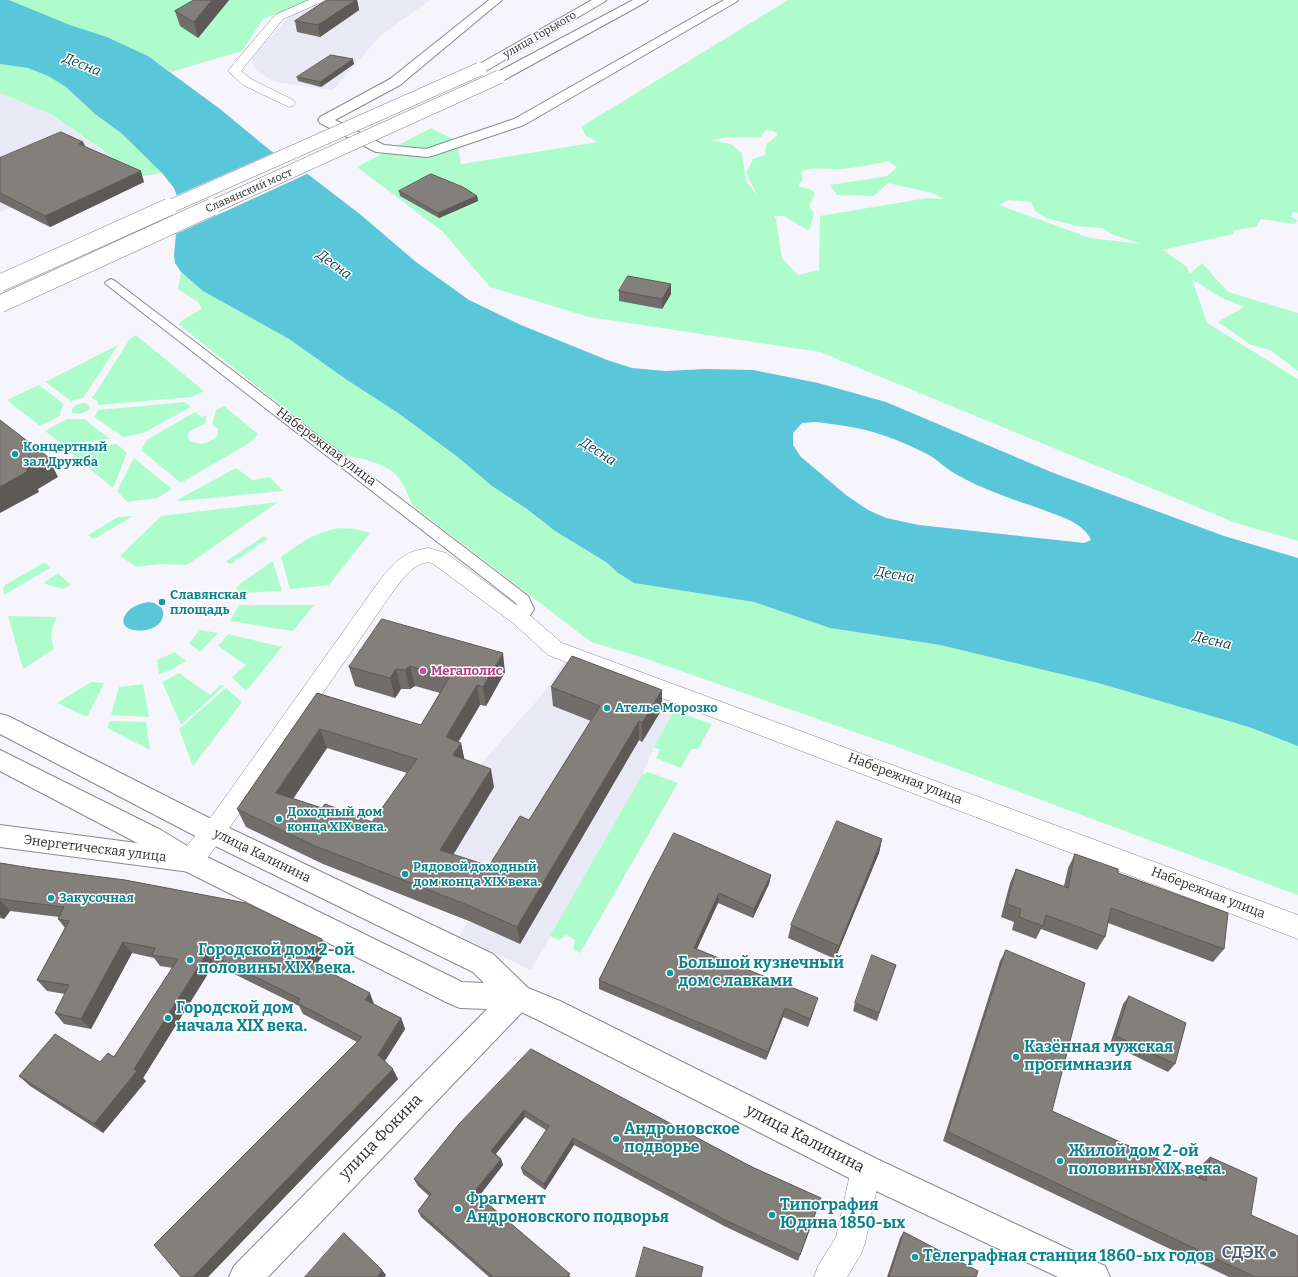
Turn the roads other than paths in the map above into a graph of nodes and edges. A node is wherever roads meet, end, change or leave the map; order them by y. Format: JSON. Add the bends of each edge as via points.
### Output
{"nodes":[{"id":1,"x":318,"y":0,"type":"edge"},
{"id":2,"x":496,"y":0,"type":"edge"},
{"id":3,"x":600,"y":0,"type":"edge"},
{"id":4,"x":642,"y":0,"type":"edge"},
{"id":5,"x":732,"y":0,"type":"edge"},
{"id":6,"x":480,"y":69,"type":"joint"},
{"id":7,"x":289,"y":102,"type":"dead end"},
{"id":8,"x":0,"y":283,"type":"edge"},
{"id":9,"x":111,"y":283,"type":"dead end"},
{"id":10,"x":0,"y":304,"type":"edge"},
{"id":11,"x":520,"y":618,"type":"junction"},
{"id":12,"x":0,"y":723,"type":"edge"},
{"id":13,"x":0,"y":760,"type":"edge"},
{"id":14,"x":212,"y":832,"type":"junction"},
{"id":15,"x":0,"y":836,"type":"edge"},
{"id":16,"x":190,"y":861,"type":"junction"},
{"id":17,"x":1298,"y":926,"type":"edge"},
{"id":18,"x":518,"y":997,"type":"junction"},
{"id":19,"x":866,"y":1170,"type":"junction"},
{"id":20,"x":245,"y":1277,"type":"edge"},
{"id":21,"x":829,"y":1277,"type":"edge"},
{"id":22,"x":1094,"y":1277,"type":"edge"}],
"edges":[{"from":1,"to":7,"type":"street","via":[[280,17],[234,70],[247,82]]},
{"from":2,"to":5,"type":"main road","via":[[395,82],[325,120],[381,150],[427,153],[519,122]]},
{"from":3,"to":6,"type":"main road","name":"улица Горького"},
{"from":4,"to":10,"type":"main road","name":"Славянский мост","bridge":true,"via":[[499,77]]},
{"from":6,"to":8,"type":"main road","name":"Славянский мост","bridge":true},
{"from":9,"to":11,"type":"street","name":"Набережная улица","via":[[523,600],[526,609]]},
{"from":11,"to":14,"type":"street","name":"Набережная улица","via":[[439,558],[428,555],[416,557],[403,566],[373,604],[305,704]]},
{"from":11,"to":17,"type":"street","name":"Набережная улица","via":[[555,649]]},
{"from":12,"to":14,"type":"main road","name":"улица Калинина"},
{"from":13,"to":16,"type":"main road","name":"улица Калинина","via":[[152,838]]},
{"from":14,"to":16,"type":"street"},
{"from":14,"to":18,"type":"main road","name":"улица Калинина","via":[[483,962]]},
{"from":15,"to":16,"type":"main road","name":"Энергетическая улица"},
{"from":16,"to":18,"type":"main road","name":"улица Калинина","via":[[460,995]]},
{"from":18,"to":19,"type":"main road","name":"улица Калинина"},
{"from":18,"to":20,"type":"main road","name":"улица Фокина"},
{"from":19,"to":21,"type":"street","via":[[850,1243]]},
{"from":19,"to":22,"type":"main road","name":"улица Калинина"}]}
